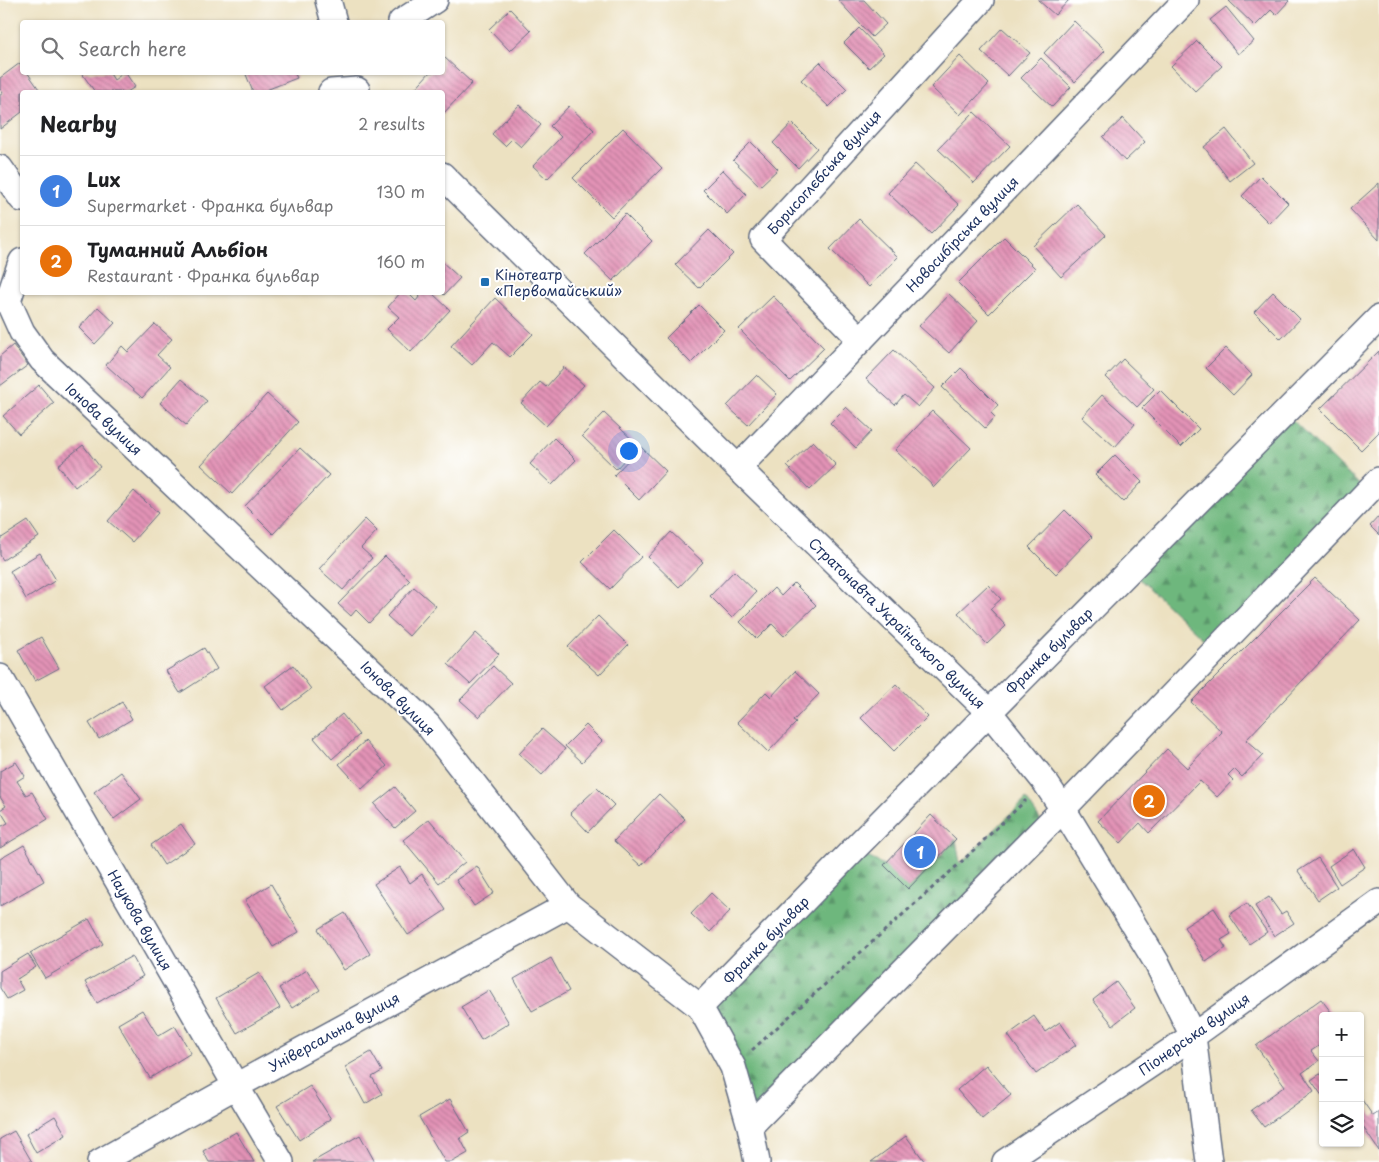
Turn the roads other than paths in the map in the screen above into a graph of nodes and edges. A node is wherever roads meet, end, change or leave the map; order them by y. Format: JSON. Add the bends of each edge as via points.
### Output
{"nodes":[{"id":1,"x":328,"y":0,"type":"edge"},
{"id":2,"x":435,"y":0,"type":"edge"},
{"id":3,"x":981,"y":0,"type":"edge"},
{"id":4,"x":1186,"y":0,"type":"edge"},
{"id":5,"x":333,"y":20,"type":"edge"},
{"id":6,"x":404,"y":20,"type":"edge"},
{"id":7,"x":355,"y":85,"type":"edge"},
{"id":8,"x":338,"y":90,"type":"edge"},
{"id":9,"x":0,"y":168,"type":"edge"},
{"id":10,"x":445,"y":178,"type":"edge"},
{"id":11,"x":20,"y":196,"type":"edge"},
{"id":12,"x":20,"y":265,"type":"edge"},
{"id":13,"x":1379,"y":318,"type":"edge"},
{"id":14,"x":861,"y":340,"type":"junction"},
{"id":15,"x":738,"y":468,"type":"junction"},
{"id":16,"x":1379,"y":480,"type":"edge"},
{"id":17,"x":0,"y":677,"type":"edge"},
{"id":18,"x":989,"y":712,"type":"junction"},
{"id":19,"x":1064,"y":809,"type":"junction"},
{"id":20,"x":1379,"y":902,"type":"edge"},
{"id":21,"x":568,"y":905,"type":"junction"},
{"id":22,"x":700,"y":1007,"type":"junction"},
{"id":23,"x":1193,"y":1036,"type":"junction"},
{"id":24,"x":236,"y":1086,"type":"junction"},
{"id":25,"x":750,"y":1126,"type":"junction"},
{"id":26,"x":100,"y":1162,"type":"edge"},
{"id":27,"x":282,"y":1162,"type":"edge"},
{"id":28,"x":756,"y":1162,"type":"edge"},
{"id":29,"x":1006,"y":1162,"type":"edge"},
{"id":30,"x":1209,"y":1162,"type":"edge"}],
"edges":[{"from":1,"to":5,"type":"street"},
{"from":2,"to":6,"type":"street"},
{"from":3,"to":14,"type":"street","name":"Борисоглєбська вулиця","via":[[762,239]]},
{"from":4,"to":14,"type":"street","name":"Новосибірська вулиця"},
{"from":7,"to":8,"type":"street"},
{"from":9,"to":11,"type":"street"},
{"from":10,"to":15,"type":"street","name":"Стратонавта Українського вулиця"},
{"from":12,"to":21,"type":"street","name":"Іонова вулиця","via":[[8,301],[22,332],[42,360],[428,725]]},
{"from":13,"to":18,"type":"street","name":"Франка бульвар"},
{"from":14,"to":15,"type":"street","name":"Новосибірська вулиця"},
{"from":15,"to":18,"type":"street","name":"Стратонавта Українського вулиця"},
{"from":16,"to":19,"type":"street"},
{"from":17,"to":24,"type":"street","name":"Наукова вулиця"},
{"from":18,"to":19,"type":"street","name":"Стратонавта Українського вулиця"},
{"from":18,"to":22,"type":"street","name":"Франка бульвар"},
{"from":19,"to":23,"type":"street","name":"Стратонавта Українського вулиця","via":[[1156,963]]},
{"from":19,"to":25,"type":"street"},
{"from":20,"to":23,"type":"street","name":"Піонерська вулиця"},
{"from":21,"to":22,"type":"street","name":"Іонова вулиця"},
{"from":21,"to":24,"type":"street","name":"Універсальна вулиця"},
{"from":22,"to":25,"type":"street","name":"Іонова вулиця","via":[[732,1067]]},
{"from":23,"to":29,"type":"street","name":"Піонерська вулиця"},
{"from":23,"to":30,"type":"street","name":"Стратонавта Українського вулиця"},
{"from":24,"to":26,"type":"street","name":"Універсальна вулиця"},
{"from":24,"to":27,"type":"street","name":"Наукова вулиця"},
{"from":25,"to":28,"type":"street","name":"Іонова вулиця"}]}
